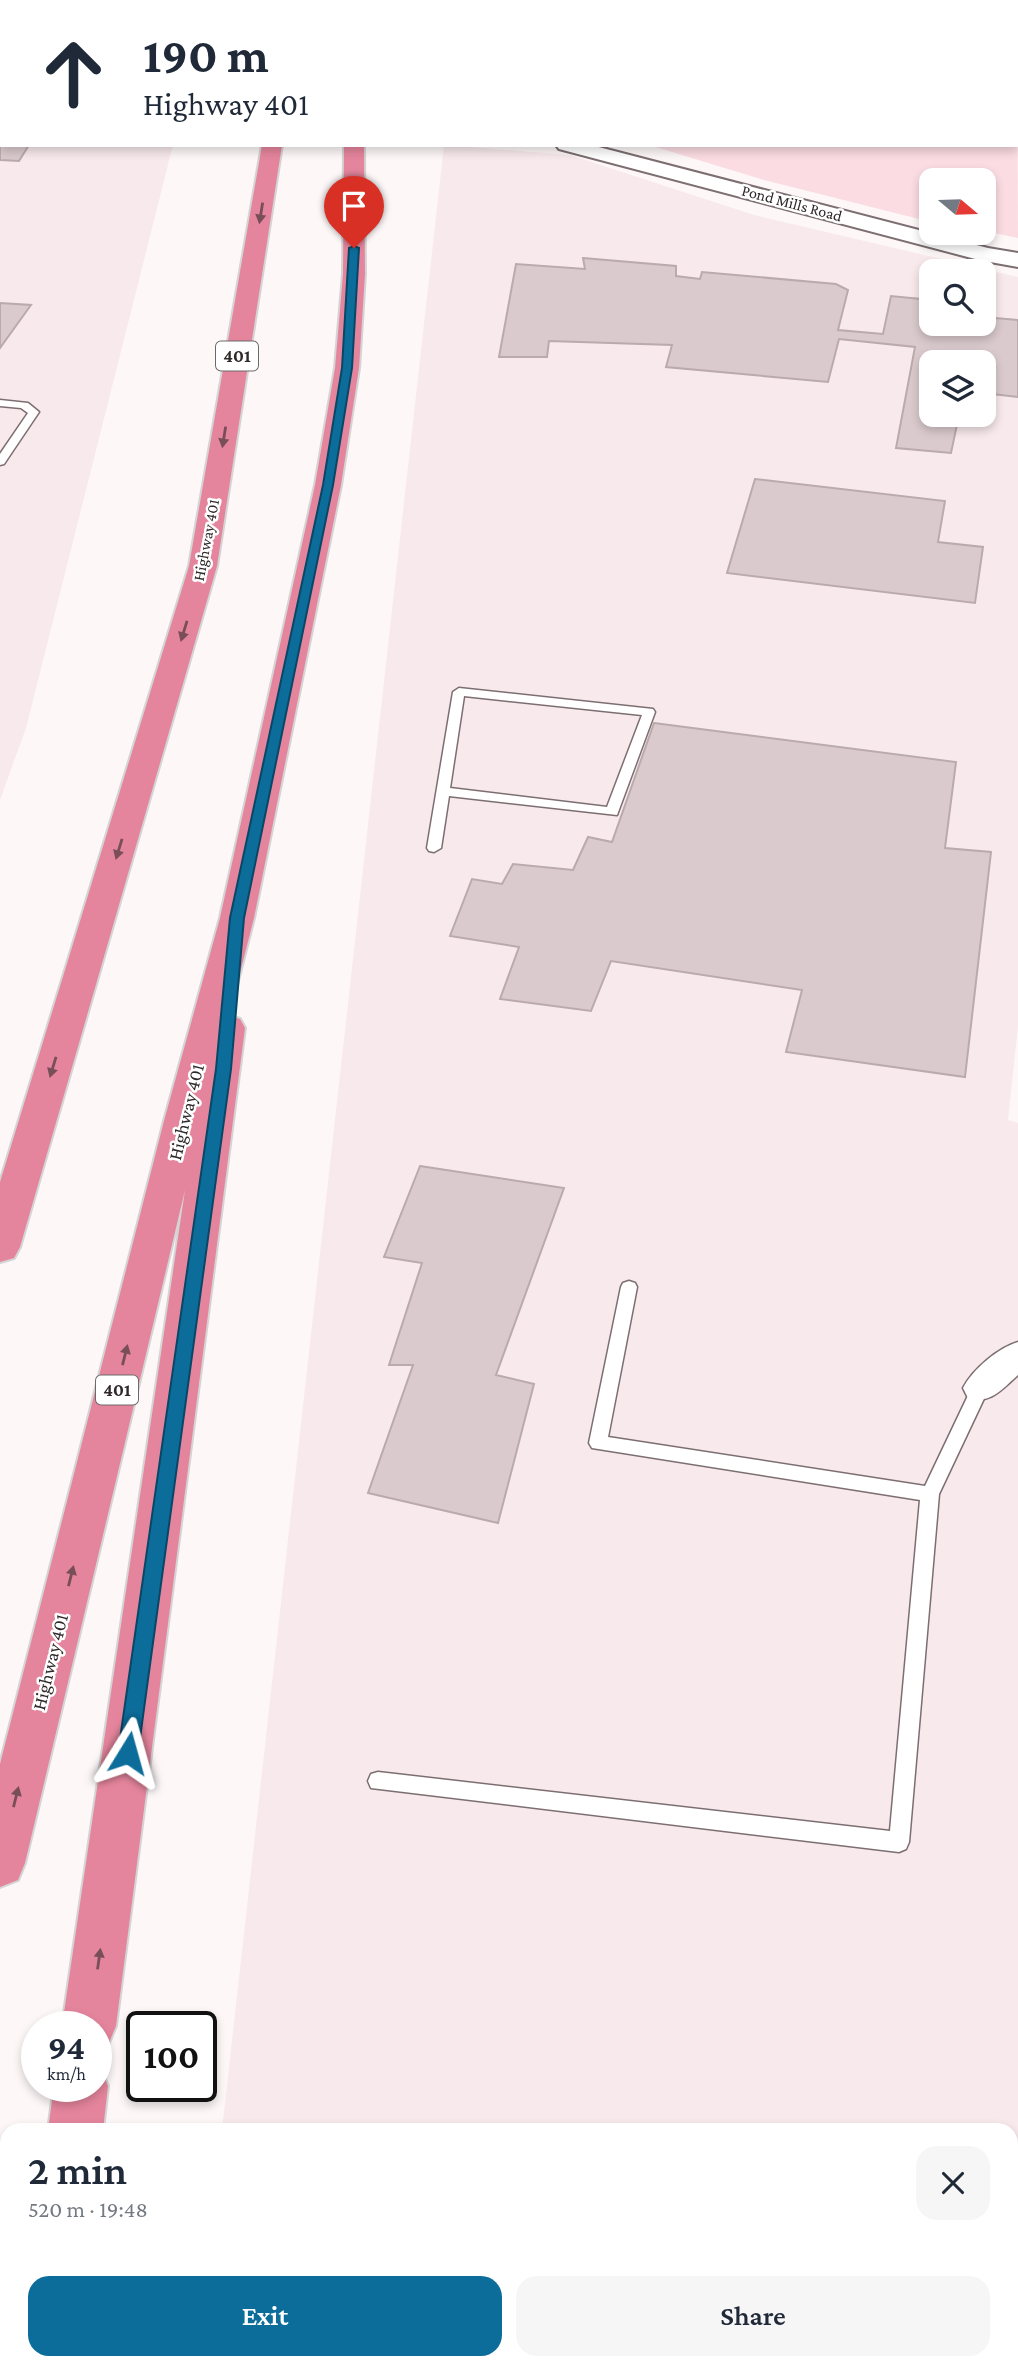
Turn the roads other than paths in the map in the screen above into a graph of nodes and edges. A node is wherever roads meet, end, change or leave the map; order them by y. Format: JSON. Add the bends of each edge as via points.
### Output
{"nodes":[{"id":1,"x":272,"y":147,"type":"edge"},
{"id":2,"x":354,"y":147,"type":"edge"},
{"id":3,"x":574,"y":147,"type":"edge"},
{"id":4,"x":1018,"y":260,"type":"edge"},
{"id":5,"x":0,"y":403,"type":"edge"},
{"id":6,"x":0,"y":462,"type":"edge"},
{"id":7,"x":443,"y":791,"type":"junction"},
{"id":8,"x":434,"y":848,"type":"dead end"},
{"id":9,"x":237,"y":918,"type":"junction"},
{"id":10,"x":0,"y":1247,"type":"edge"},
{"id":11,"x":629,"y":1287,"type":"dead end"},
{"id":12,"x":1018,"y":1356,"type":"edge"},
{"id":13,"x":980,"y":1388,"type":"joint"},
{"id":14,"x":930,"y":1494,"type":"junction"},
{"id":15,"x":378,"y":1781,"type":"dead end"},
{"id":16,"x":0,"y":1863,"type":"edge"},
{"id":17,"x":91,"y":2011,"type":"edge"},
{"id":18,"x":79,"y":2102,"type":"edge"},
{"id":19,"x":76,"y":2123,"type":"edge"}],
"edges":[{"from":1,"to":10,"type":"highway","name":"Highway 401","number":"401","one_way":true,"via":[[203,566]]},
{"from":2,"to":9,"type":"highway","name":"Highway 401","number":"401","via":[[354,274],[347,368],[328,485]]},
{"from":3,"to":4,"type":"main road","name":"Pond Mills Road"},
{"from":5,"to":6,"type":"lane","via":[[24,405],[34,412]]},
{"from":7,"to":7,"type":"lane","via":[[612,812],[649,712],[459,692]]},
{"from":7,"to":8,"type":"lane"},
{"from":16,"to":9,"type":"highway","name":"Highway 401","number":"401","one_way":true},
{"from":17,"to":9,"type":"highway","one_way":true,"via":[[223,1069]]},
{"from":11,"to":14,"type":"lane","via":[[598,1443]]},
{"from":12,"to":13,"type":"street"},
{"from":13,"to":14,"type":"lane"},
{"from":14,"to":15,"type":"lane","via":[[899,1842]]},
{"from":18,"to":19,"type":"highway"}]}
